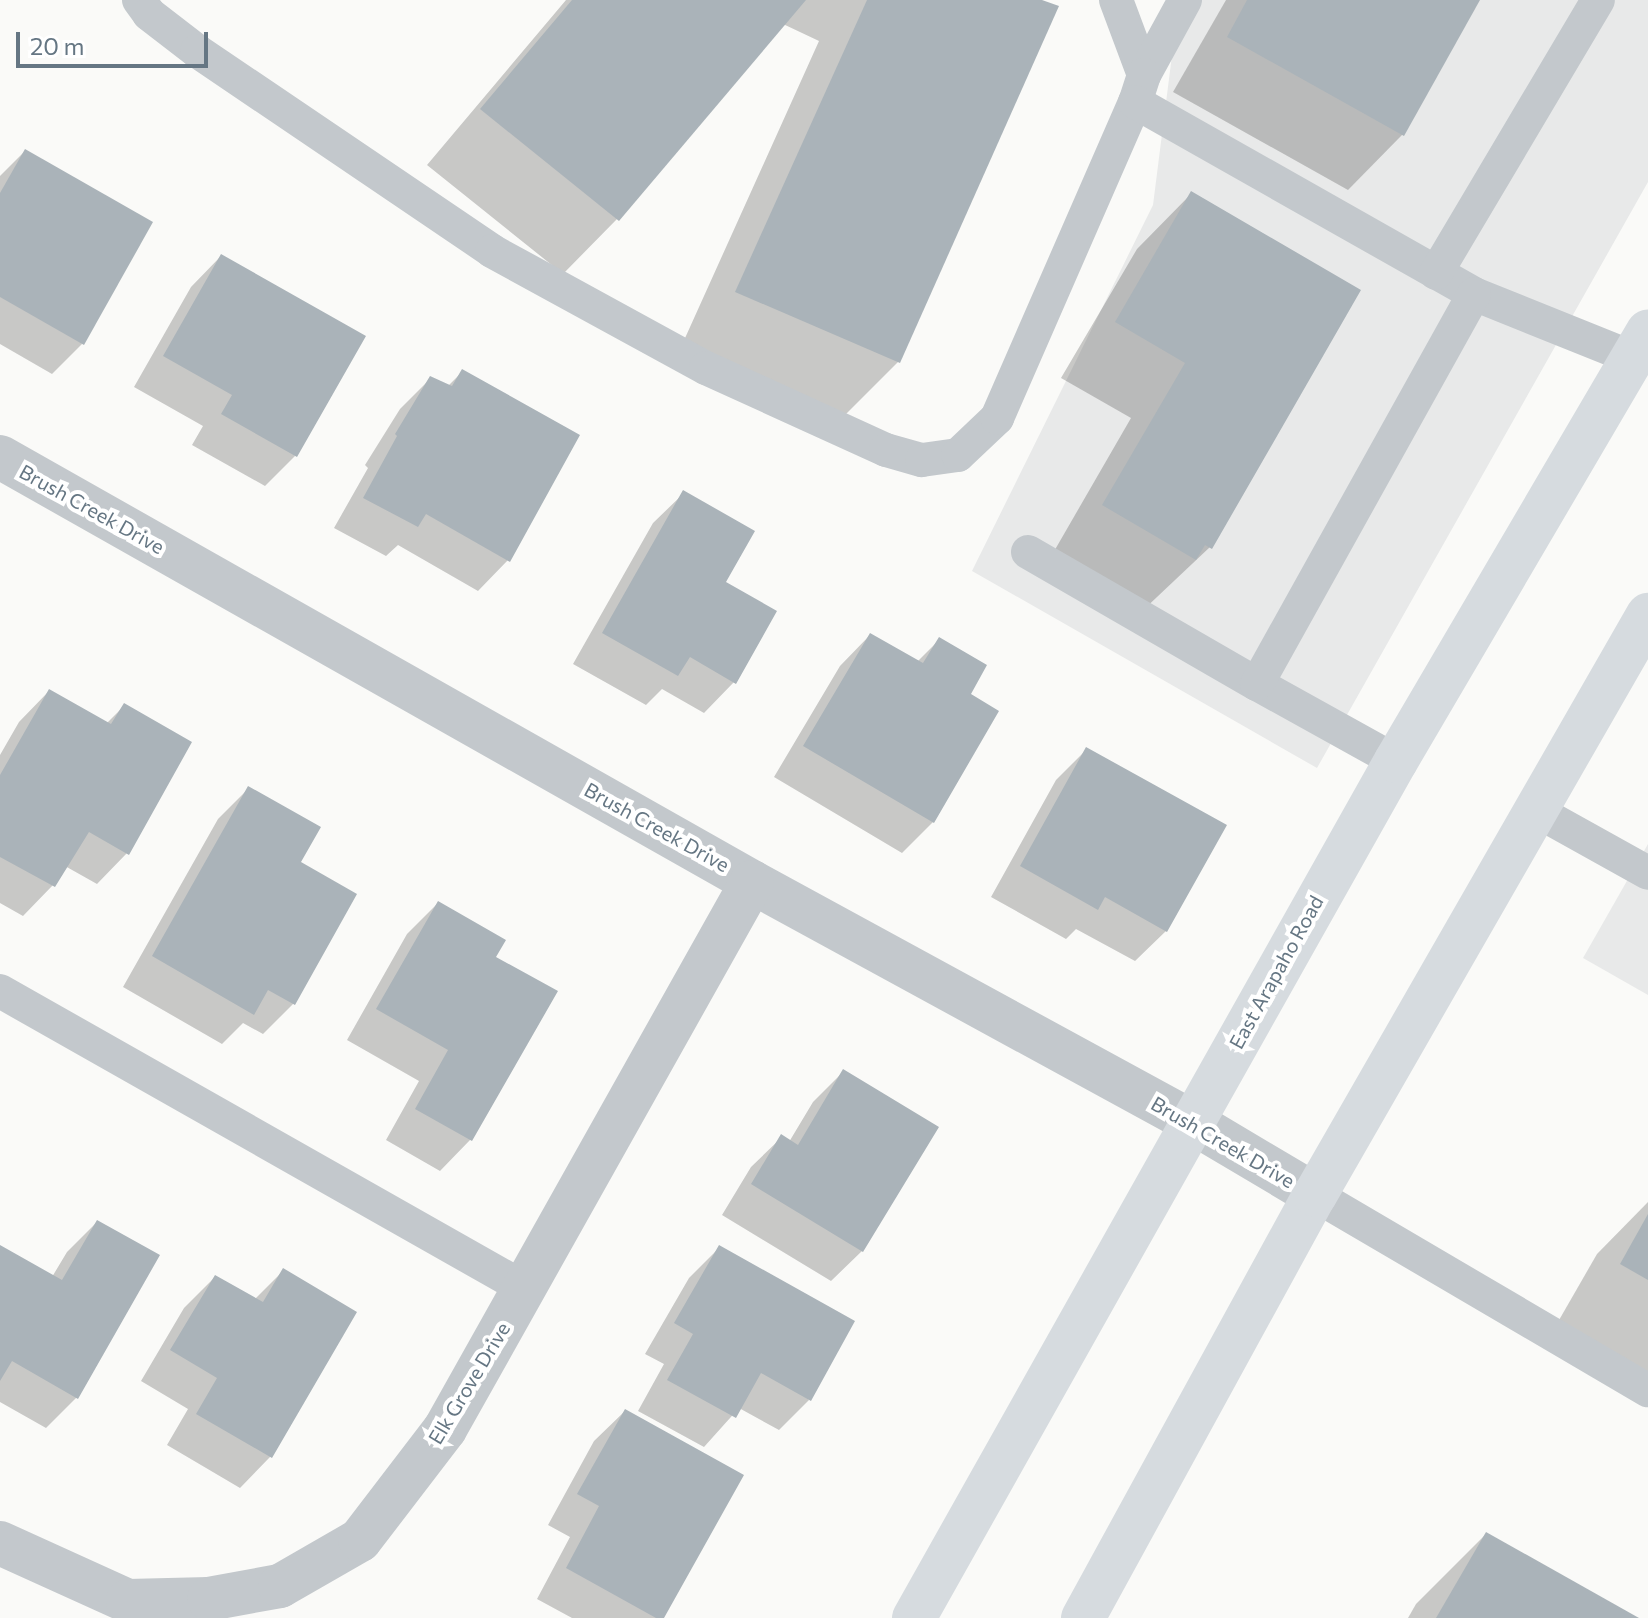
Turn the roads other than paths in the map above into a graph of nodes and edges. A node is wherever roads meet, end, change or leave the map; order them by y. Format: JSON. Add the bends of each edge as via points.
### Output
{"nodes":[{"id":1,"x":139,"y":0,"type":"edge"},
{"id":2,"x":1116,"y":0,"type":"edge"},
{"id":3,"x":1185,"y":0,"type":"edge"},
{"id":4,"x":1598,"y":0,"type":"edge"},
{"id":5,"x":1139,"y":88,"type":"junction"},
{"id":6,"x":1436,"y":273,"type":"junction"},
{"id":7,"x":1474,"y":294,"type":"junction"},
{"id":8,"x":1643,"y":351,"type":"edge"},
{"id":9,"x":0,"y":457,"type":"edge"},
{"id":10,"x":1028,"y":552,"type":"dead end"},
{"id":11,"x":1648,"y":615,"type":"edge"},
{"id":12,"x":1257,"y":684,"type":"junction"},
{"id":13,"x":1396,"y":761,"type":"junction"},
{"id":14,"x":1535,"y":810,"type":"junction"},
{"id":15,"x":1648,"y":873,"type":"edge"},
{"id":16,"x":752,"y":882,"type":"junction"},
{"id":17,"x":0,"y":991,"type":"edge"},
{"id":18,"x":1192,"y":1122,"type":"junction"},
{"id":19,"x":1315,"y":1195,"type":"junction"},
{"id":20,"x":524,"y":1288,"type":"junction"},
{"id":21,"x":1648,"y":1390,"type":"edge"},
{"id":22,"x":0,"y":1543,"type":"edge"},
{"id":23,"x":914,"y":1618,"type":"edge"},
{"id":24,"x":1083,"y":1618,"type":"edge"}],
"edges":[{"from":1,"to":5,"type":"lane","via":[[197,51],[492,251],[706,368],[886,450],[922,460],[958,455],[997,418]]},
{"from":2,"to":5,"type":"lane"},
{"from":3,"to":5,"type":"lane"},
{"from":4,"to":6,"type":"lane"},
{"from":5,"to":6,"type":"lane"},
{"from":6,"to":7,"type":"lane"},
{"from":7,"to":8,"type":"lane"},
{"from":7,"to":12,"type":"lane"},
{"from":8,"to":13,"type":"main road","name":"East Arapaho Road"},
{"from":9,"to":16,"type":"street","name":"Brush Creek Drive"},
{"from":10,"to":12,"type":"lane"},
{"from":11,"to":14,"type":"main road"},
{"from":12,"to":13,"type":"lane"},
{"from":13,"to":18,"type":"main road","name":"East Arapaho Road"},
{"from":14,"to":15,"type":"lane"},
{"from":14,"to":19,"type":"main road"},
{"from":16,"to":18,"type":"street","name":"Brush Creek Drive"},
{"from":16,"to":20,"type":"street","name":"Elk Grove Drive"},
{"from":17,"to":20,"type":"lane"},
{"from":18,"to":19,"type":"street","name":"Brush Creek Drive"},
{"from":18,"to":23,"type":"main road","name":"East Arapaho Road"},
{"from":19,"to":21,"type":"lane"},
{"from":19,"to":24,"type":"main road"},
{"from":20,"to":22,"type":"street","name":"Elk Grove Drive","via":[[445,1429],[360,1540],[280,1586],[209,1599],[128,1601]]}]}
